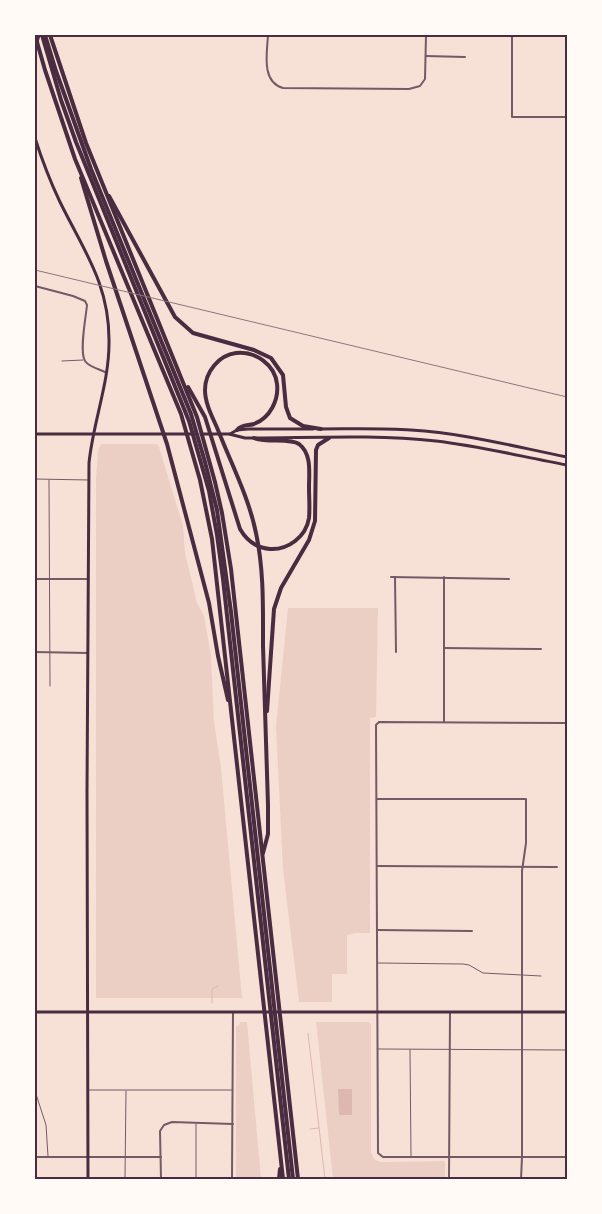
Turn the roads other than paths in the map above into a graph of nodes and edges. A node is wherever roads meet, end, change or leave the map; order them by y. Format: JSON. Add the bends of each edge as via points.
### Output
{"nodes":[{"id":1,"x":35,"y":35,"type":"edge"},
{"id":2,"x":40,"y":35,"type":"edge"},
{"id":3,"x":46,"y":35,"type":"edge"},
{"id":4,"x":50,"y":35,"type":"edge"},
{"id":5,"x":268,"y":35,"type":"edge"},
{"id":6,"x":426,"y":35,"type":"edge"},
{"id":7,"x":512,"y":35,"type":"edge"},
{"id":8,"x":566,"y":35,"type":"edge"},
{"id":9,"x":35,"y":49,"type":"edge"},
{"id":10,"x":426,"y":56,"type":"junction"},
{"id":11,"x":465,"y":57,"type":"dead end"},
{"id":12,"x":566,"y":117,"type":"edge"},
{"id":13,"x":35,"y":138,"type":"edge"},
{"id":14,"x":76,"y":159,"type":"junction"},
{"id":15,"x":100,"y":180,"type":"junction"},
{"id":16,"x":35,"y":286,"type":"edge"},
{"id":17,"x":85,"y":360,"type":"junction"},
{"id":18,"x":62,"y":361,"type":"dead end"},
{"id":19,"x":108,"y":372,"type":"junction"},
{"id":20,"x":180,"y":373,"type":"junction"},
{"id":21,"x":321,"y":429,"type":"junction"},
{"id":22,"x":237,"y":430,"type":"junction"},
{"id":23,"x":405,"y":430,"type":"junction"},
{"id":24,"x":435,"y":433,"type":"junction"},
{"id":25,"x":35,"y":434,"type":"edge"},
{"id":26,"x":94,"y":434,"type":"junction"},
{"id":27,"x":164,"y":434,"type":"junction"},
{"id":28,"x":229,"y":434,"type":"junction"},
{"id":29,"x":454,"y":435,"type":"junction"},
{"id":30,"x":254,"y":438,"type":"junction"},
{"id":31,"x":329,"y":438,"type":"junction"},
{"id":32,"x":403,"y":438,"type":"junction"},
{"id":33,"x":433,"y":441,"type":"junction"},
{"id":34,"x":452,"y":443,"type":"junction"},
{"id":35,"x":565,"y":457,"type":"edge"},
{"id":36,"x":561,"y":464,"type":"junction"},
{"id":37,"x":567,"y":465,"type":"edge"},
{"id":38,"x":35,"y":480,"type":"edge"},
{"id":39,"x":49,"y":480,"type":"junction"},
{"id":40,"x":89,"y":480,"type":"junction"},
{"id":41,"x":391,"y":577,"type":"dead end"},
{"id":42,"x":395,"y":577,"type":"junction"},
{"id":43,"x":444,"y":577,"type":"junction"},
{"id":44,"x":35,"y":579,"type":"edge"},
{"id":45,"x":50,"y":579,"type":"junction"},
{"id":46,"x":88,"y":579,"type":"junction"},
{"id":47,"x":509,"y":580,"type":"dead end"},
{"id":48,"x":444,"y":648,"type":"junction"},
{"id":49,"x":541,"y":649,"type":"dead end"},
{"id":50,"x":35,"y":652,"type":"edge"},
{"id":51,"x":50,"y":652,"type":"junction"},
{"id":52,"x":88,"y":652,"type":"junction"},
{"id":53,"x":396,"y":652,"type":"dead end"},
{"id":54,"x":50,"y":686,"type":"dead end"},
{"id":55,"x":232,"y":716,"type":"junction"},
{"id":56,"x":266,"y":721,"type":"junction"},
{"id":57,"x":444,"y":722,"type":"junction"},
{"id":58,"x":567,"y":723,"type":"edge"},
{"id":59,"x":377,"y":799,"type":"junction"},
{"id":60,"x":262,"y":857,"type":"junction"},
{"id":61,"x":376,"y":866,"type":"junction"},
{"id":62,"x":523,"y":867,"type":"junction"},
{"id":63,"x":557,"y":867,"type":"dead end"},
{"id":64,"x":377,"y":930,"type":"junction"},
{"id":65,"x":472,"y":931,"type":"dead end"},
{"id":66,"x":377,"y":963,"type":"junction"},
{"id":67,"x":522,"y":975,"type":"junction"},
{"id":68,"x":541,"y":976,"type":"dead end"},
{"id":69,"x":273,"y":996,"type":"junction"},
{"id":70,"x":35,"y":1012,"type":"edge"},
{"id":71,"x":88,"y":1012,"type":"junction"},
{"id":72,"x":233,"y":1012,"type":"junction"},
{"id":73,"x":377,"y":1012,"type":"junction"},
{"id":74,"x":450,"y":1012,"type":"junction"},
{"id":75,"x":522,"y":1012,"type":"junction"},
{"id":76,"x":567,"y":1012,"type":"edge"},
{"id":77,"x":277,"y":1027,"type":"junction"},
{"id":78,"x":377,"y":1049,"type":"junction"},
{"id":79,"x":410,"y":1050,"type":"junction"},
{"id":80,"x":449,"y":1050,"type":"junction"},
{"id":81,"x":522,"y":1050,"type":"junction"},
{"id":82,"x":567,"y":1050,"type":"edge"},
{"id":83,"x":88,"y":1090,"type":"junction"},
{"id":84,"x":126,"y":1090,"type":"junction"},
{"id":85,"x":233,"y":1090,"type":"junction"},
{"id":86,"x":35,"y":1091,"type":"edge"},
{"id":87,"x":196,"y":1124,"type":"junction"},
{"id":88,"x":233,"y":1124,"type":"junction"},
{"id":89,"x":48,"y":1156,"type":"junction"},
{"id":90,"x":88,"y":1156,"type":"junction"},
{"id":91,"x":35,"y":1157,"type":"edge"},
{"id":92,"x":161,"y":1157,"type":"junction"},
{"id":93,"x":411,"y":1157,"type":"junction"},
{"id":94,"x":449,"y":1157,"type":"junction"},
{"id":95,"x":522,"y":1157,"type":"junction"},
{"id":96,"x":567,"y":1157,"type":"edge"},
{"id":97,"x":126,"y":1158,"type":"junction"},
{"id":98,"x":88,"y":1179,"type":"edge"},
{"id":99,"x":125,"y":1179,"type":"edge"},
{"id":100,"x":161,"y":1179,"type":"edge"},
{"id":101,"x":196,"y":1179,"type":"edge"},
{"id":102,"x":232,"y":1179,"type":"edge"},
{"id":103,"x":281,"y":1179,"type":"edge"},
{"id":104,"x":291,"y":1179,"type":"edge"},
{"id":105,"x":298,"y":1179,"type":"edge"},
{"id":106,"x":449,"y":1179,"type":"edge"},
{"id":107,"x":521,"y":1179,"type":"edge"}],
"edges":[{"from":1,"to":14,"type":"highway"},
{"from":2,"to":9,"type":"main road"},
{"from":2,"to":69,"type":"highway","via":[[90,178],[182,402],[208,491],[223,579]]},
{"from":3,"to":69,"type":"highway","via":[[88,161],[191,414],[211,486],[227,574]]},
{"from":4,"to":15,"type":"highway"},
{"from":5,"to":10,"type":"street","via":[[268,76],[276,86],[283,88],[416,88],[425,79]]},
{"from":6,"to":10,"type":"street"},
{"from":7,"to":12,"type":"street","via":[[512,117]]},
{"from":8,"to":12,"type":"street"},
{"from":10,"to":11,"type":"street"},
{"from":13,"to":19,"type":"main road","via":[[46,171],[87,251],[103,291],[109,341]]},
{"from":14,"to":27,"type":"highway","via":[[92,219]]},
{"from":14,"to":55,"type":"highway","via":[[181,414],[193,455],[212,539]]},
{"from":15,"to":20,"type":"highway"},
{"from":15,"to":21,"type":"highway","via":[[175,317],[200,335],[271,358],[283,375],[290,418],[303,426]]},
{"from":16,"to":17,"type":"street","via":[[85,301]]},
{"from":17,"to":18,"type":"lane"},
{"from":17,"to":19,"type":"street","via":[[90,366]]},
{"from":19,"to":26,"type":"main road"},
{"from":20,"to":30,"type":"highway","via":[[205,417],[243,534],[252,544],[262,548],[280,548],[295,541],[307,525],[307,455],[296,442]]},
{"from":20,"to":60,"type":"highway","via":[[208,453],[222,513]]},
{"from":21,"to":22,"type":"main road"},
{"from":21,"to":23,"type":"main road"},
{"from":22,"to":28,"type":"main road"},
{"from":22,"to":56,"type":"highway","via":[[265,417],[273,408],[277,395],[276,379],[269,366],[256,356],[243,353],[225,357],[215,365],[207,378],[205,390],[256,530],[261,559]]},
{"from":23,"to":24,"type":"main road"},
{"from":23,"to":32,"type":"main road"},
{"from":24,"to":29,"type":"main road"},
{"from":24,"to":33,"type":"main road"},
{"from":25,"to":26,"type":"main road"},
{"from":26,"to":27,"type":"main road"},
{"from":26,"to":40,"type":"main road"},
{"from":27,"to":28,"type":"main road"},
{"from":27,"to":55,"type":"highway","via":[[209,603]]},
{"from":28,"to":30,"type":"main road"},
{"from":29,"to":34,"type":"main road"},
{"from":29,"to":35,"type":"main road"},
{"from":30,"to":31,"type":"main road"},
{"from":31,"to":32,"type":"main road"},
{"from":31,"to":56,"type":"highway","via":[[316,450],[316,509],[312,533],[281,588],[274,609]]},
{"from":32,"to":33,"type":"main road"},
{"from":33,"to":34,"type":"main road"},
{"from":34,"to":36,"type":"main road"},
{"from":35,"to":36,"type":"main road"},
{"from":36,"to":37,"type":"main road"},
{"from":38,"to":39,"type":"lane"},
{"from":39,"to":40,"type":"lane"},
{"from":39,"to":45,"type":"lane"},
{"from":40,"to":46,"type":"main road"},
{"from":41,"to":42,"type":"street"},
{"from":42,"to":43,"type":"street"},
{"from":42,"to":53,"type":"street"},
{"from":43,"to":47,"type":"street"},
{"from":43,"to":48,"type":"street"},
{"from":44,"to":45,"type":"street"},
{"from":45,"to":46,"type":"street"},
{"from":45,"to":51,"type":"lane"},
{"from":46,"to":52,"type":"main road"},
{"from":48,"to":49,"type":"street"},
{"from":48,"to":57,"type":"street"},
{"from":50,"to":51,"type":"street"},
{"from":51,"to":52,"type":"street"},
{"from":51,"to":54,"type":"lane"},
{"from":52,"to":71,"type":"main road"},
{"from":55,"to":103,"type":"highway"},
{"from":56,"to":60,"type":"highway","via":[[268,834]]},
{"from":57,"to":58,"type":"street"},
{"from":57,"to":59,"type":"street","via":[[379,722],[376,725]]},
{"from":59,"to":61,"type":"street"},
{"from":59,"to":62,"type":"street","via":[[526,799]]},
{"from":60,"to":69,"type":"highway"},
{"from":61,"to":62,"type":"street"},
{"from":61,"to":64,"type":"street"},
{"from":62,"to":63,"type":"street"},
{"from":62,"to":67,"type":"street"},
{"from":64,"to":65,"type":"street"},
{"from":64,"to":66,"type":"street"},
{"from":66,"to":67,"type":"lane","via":[[463,964],[483,973]]},
{"from":66,"to":73,"type":"street"},
{"from":67,"to":68,"type":"lane"},
{"from":67,"to":75,"type":"street"},
{"from":69,"to":77,"type":"highway"},
{"from":69,"to":77,"type":"highway"},
{"from":70,"to":71,"type":"main road"},
{"from":71,"to":72,"type":"main road"},
{"from":71,"to":83,"type":"main road"},
{"from":72,"to":73,"type":"main road"},
{"from":72,"to":85,"type":"street"},
{"from":73,"to":74,"type":"main road"},
{"from":73,"to":78,"type":"street"},
{"from":74,"to":75,"type":"main road"},
{"from":74,"to":80,"type":"street"},
{"from":75,"to":76,"type":"main road"},
{"from":75,"to":81,"type":"street"},
{"from":77,"to":104,"type":"highway"},
{"from":77,"to":105,"type":"highway"},
{"from":78,"to":79,"type":"lane"},
{"from":78,"to":93,"type":"street","via":[[378,1153],[383,1157]]},
{"from":79,"to":80,"type":"lane"},
{"from":79,"to":93,"type":"lane"},
{"from":80,"to":81,"type":"lane"},
{"from":80,"to":94,"type":"street"},
{"from":81,"to":82,"type":"lane"},
{"from":81,"to":95,"type":"street"},
{"from":83,"to":84,"type":"lane"},
{"from":83,"to":90,"type":"main road"},
{"from":84,"to":85,"type":"lane"},
{"from":84,"to":97,"type":"lane"},
{"from":85,"to":88,"type":"street"},
{"from":86,"to":89,"type":"lane","via":[[46,1124]]},
{"from":87,"to":88,"type":"street"},
{"from":87,"to":92,"type":"street","via":[[172,1122],[164,1125],[160,1131]]},
{"from":87,"to":101,"type":"lane"},
{"from":88,"to":102,"type":"street"},
{"from":89,"to":90,"type":"street"},
{"from":89,"to":91,"type":"street"},
{"from":90,"to":97,"type":"street"},
{"from":90,"to":98,"type":"main road"},
{"from":92,"to":97,"type":"street"},
{"from":92,"to":100,"type":"street"},
{"from":93,"to":94,"type":"street"},
{"from":94,"to":95,"type":"street"},
{"from":94,"to":106,"type":"street"},
{"from":95,"to":96,"type":"street"},
{"from":95,"to":107,"type":"street"},
{"from":97,"to":99,"type":"lane"}]}
